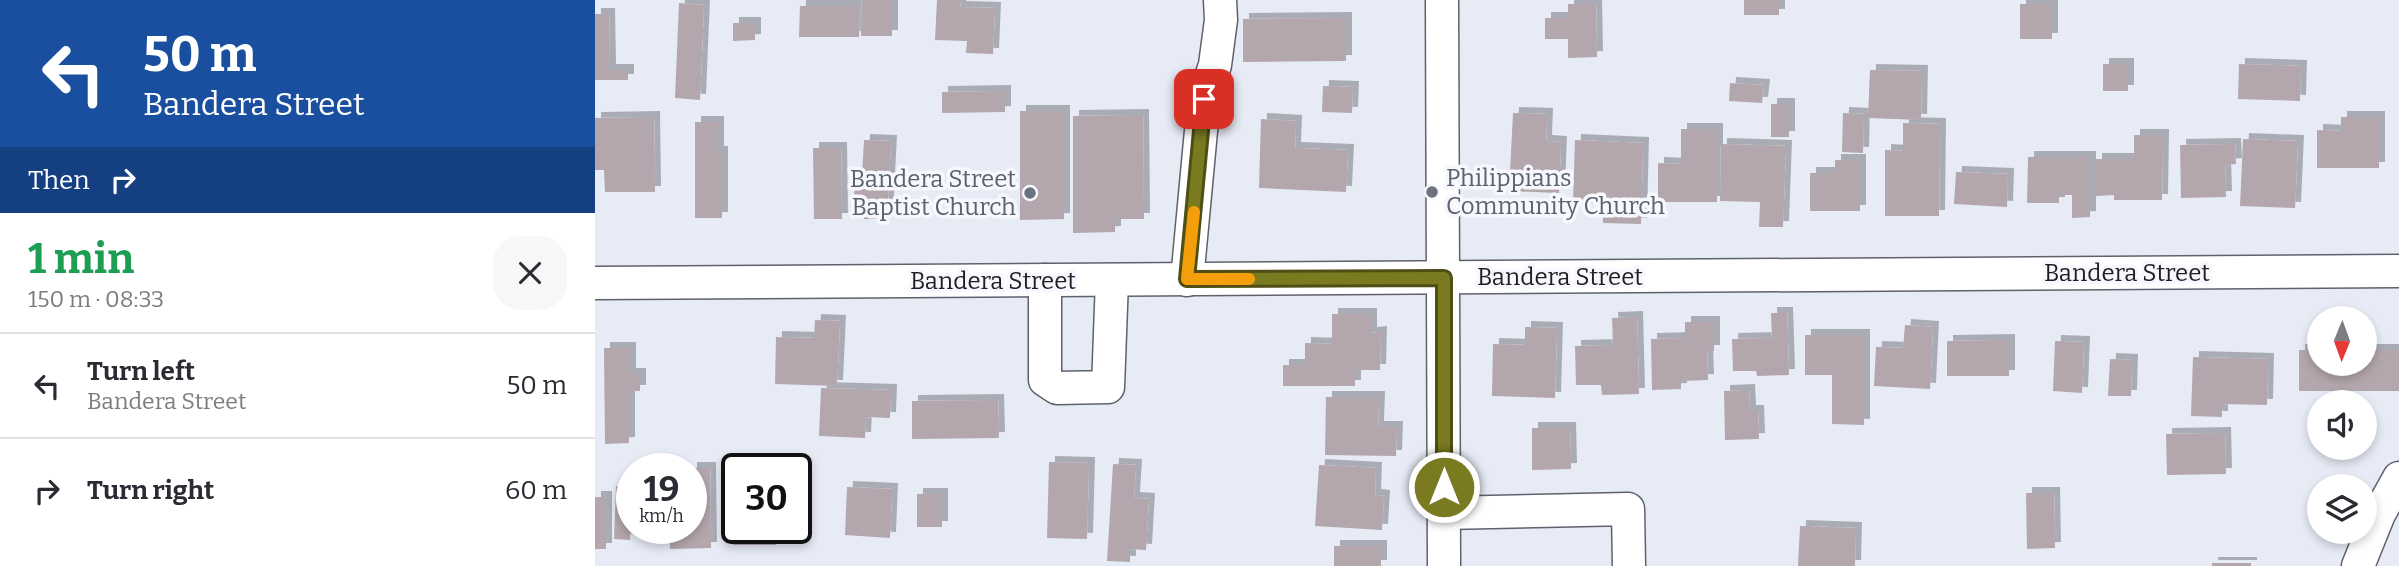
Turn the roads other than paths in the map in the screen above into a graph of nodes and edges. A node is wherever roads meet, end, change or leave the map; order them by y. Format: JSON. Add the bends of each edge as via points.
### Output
{"nodes":[{"id":1,"x":1220,"y":0,"type":"edge"},
{"id":2,"x":1442,"y":0,"type":"edge"},
{"id":3,"x":2399,"y":271,"type":"edge"},
{"id":4,"x":1444,"y":278,"type":"junction"},
{"id":5,"x":1187,"y":279,"type":"junction"},
{"id":6,"x":1045,"y":280,"type":"junction"},
{"id":7,"x":1112,"y":280,"type":"junction"},
{"id":8,"x":595,"y":284,"type":"edge"},
{"id":9,"x":2399,"y":478,"type":"edge"},
{"id":10,"x":1444,"y":513,"type":"junction"},
{"id":11,"x":1444,"y":566,"type":"edge"},
{"id":12,"x":1629,"y":566,"type":"edge"},
{"id":13,"x":2358,"y":566,"type":"edge"}],
"edges":[{"from":1,"to":5,"type":"street","via":[[1215,65],[1204,99]]},
{"from":2,"to":4,"type":"street"},
{"from":3,"to":4,"type":"street","name":"Bandera Street"},
{"from":4,"to":5,"type":"street","name":"Bandera Street"},
{"from":4,"to":10,"type":"street"},
{"from":5,"to":7,"type":"street","name":"Bandera Street"},
{"from":6,"to":7,"type":"street","name":"Bandera Street"},
{"from":6,"to":7,"type":"street","via":[[1045,380],[1057,387],[1108,387]]},
{"from":6,"to":8,"type":"street","name":"Bandera Street"},
{"from":9,"to":13,"type":"street"},
{"from":10,"to":11,"type":"street"},
{"from":10,"to":12,"type":"street","via":[[1628,509]]}]}
